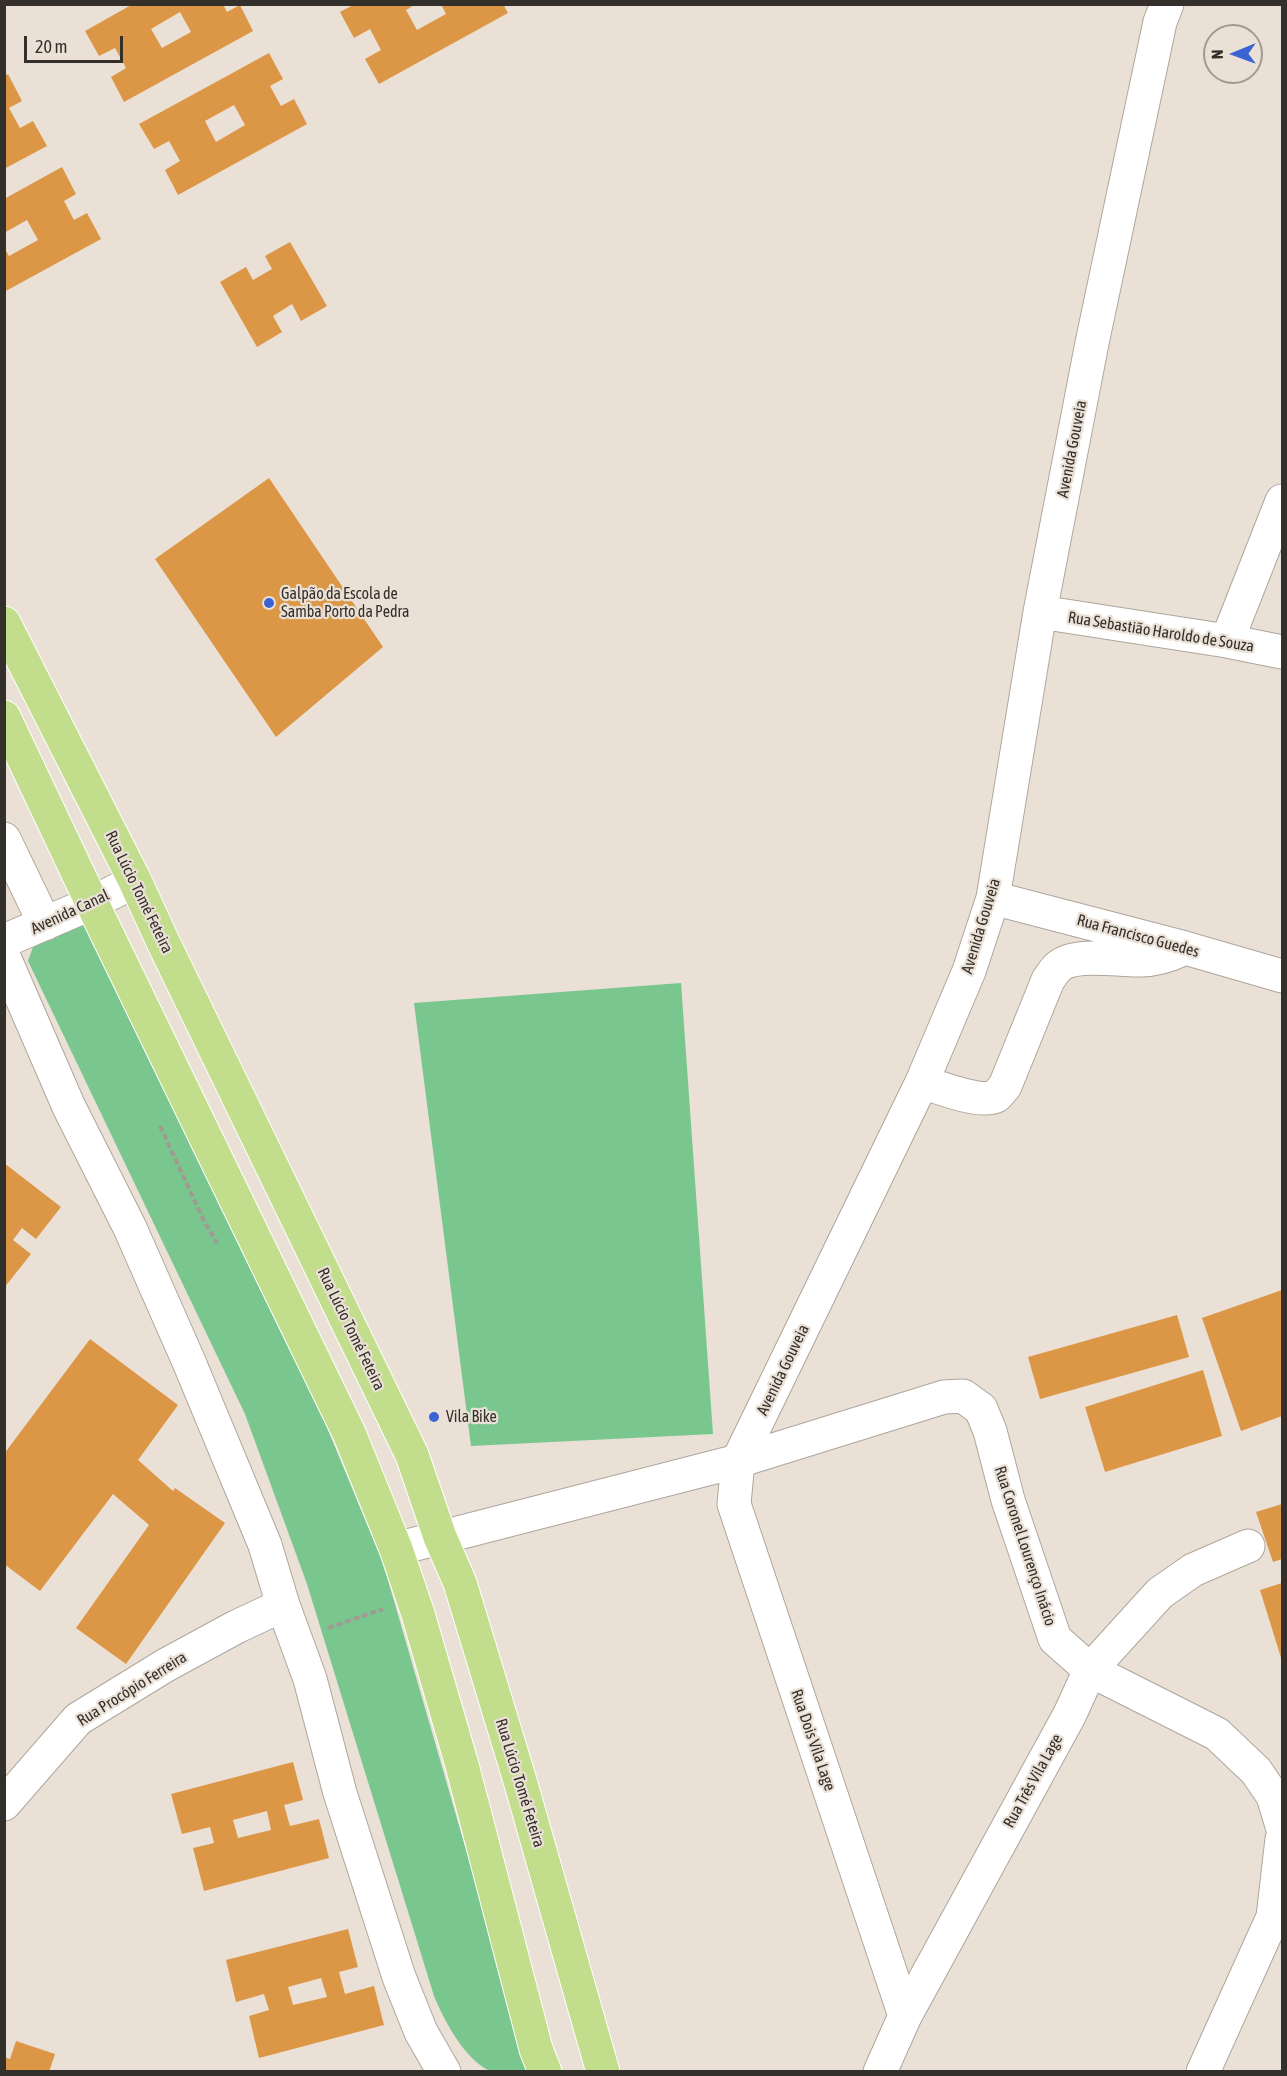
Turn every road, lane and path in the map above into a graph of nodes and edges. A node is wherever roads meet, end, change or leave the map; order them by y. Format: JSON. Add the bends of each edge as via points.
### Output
{"nodes":[{"id":1,"x":1167,"y":4,"type":"edge"},
{"id":2,"x":1282,"y":501,"type":"edge"},
{"id":3,"x":1040,"y":612,"type":"junction"},
{"id":4,"x":4,"y":623,"type":"edge"},
{"id":5,"x":1227,"y":641,"type":"junction"},
{"id":6,"x":1282,"y":652,"type":"edge"},
{"id":7,"x":4,"y":717,"type":"edge"},
{"id":8,"x":4,"y":838,"type":"edge"},
{"id":9,"x":135,"y":881,"type":"junction"},
{"id":10,"x":993,"y":898,"type":"junction"},
{"id":11,"x":92,"y":903,"type":"junction"},
{"id":12,"x":45,"y":924,"type":"junction"},
{"id":13,"x":4,"y":941,"type":"edge"},
{"id":14,"x":1185,"y":948,"type":"junction"},
{"id":15,"x":4,"y":957,"type":"edge"},
{"id":16,"x":1282,"y":976,"type":"edge"},
{"id":17,"x":922,"y":1083,"type":"junction"},
{"id":18,"x":159,"y":1124,"type":"dead end"},
{"id":19,"x":220,"y":1250,"type":"dead end"},
{"id":20,"x":738,"y":1461,"type":"junction"},
{"id":21,"x":440,"y":1537,"type":"junction"},
{"id":22,"x":1248,"y":1546,"type":"dead end"},
{"id":23,"x":396,"y":1549,"type":"junction"},
{"id":24,"x":398,"y":1604,"type":"junction"},
{"id":25,"x":283,"y":1605,"type":"junction"},
{"id":26,"x":387,"y":1619,"type":"dead end"},
{"id":27,"x":296,"y":1639,"type":"junction"},
{"id":28,"x":1090,"y":1670,"type":"junction"},
{"id":29,"x":4,"y":1804,"type":"edge"},
{"id":30,"x":1282,"y":1826,"type":"edge"},
{"id":31,"x":1282,"y":1839,"type":"edge"},
{"id":32,"x":905,"y":2016,"type":"junction"},
{"id":33,"x":444,"y":2072,"type":"edge"},
{"id":34,"x":545,"y":2072,"type":"edge"},
{"id":35,"x":603,"y":2072,"type":"edge"},
{"id":36,"x":880,"y":2072,"type":"edge"},
{"id":37,"x":1203,"y":2072,"type":"edge"}],
"edges":[{"from":1,"to":3,"type":"street","name":"Avenida Gouveia","via":[[1097,320]]},
{"from":2,"to":5,"type":"street"},
{"from":3,"to":5,"type":"street","name":"Rua Sebastião Haroldo de Souza"},
{"from":3,"to":10,"type":"street","name":"Avenida Gouveia"},
{"from":4,"to":9,"type":"main road","name":"Rua Lúcio Tomé Feteira"},
{"from":5,"to":6,"type":"street","name":"Rua Sebastião Haroldo de Souza"},
{"from":7,"to":11,"type":"main road"},
{"from":8,"to":12,"type":"street"},
{"from":9,"to":11,"type":"street","name":"Avenida Canal"},
{"from":9,"to":21,"type":"main road","name":"Rua Lúcio Tomé Feteira","via":[[412,1455]]},
{"from":10,"to":14,"type":"street","name":"Rua Francisco Guedes"},
{"from":10,"to":17,"type":"street","name":"Avenida Gouveia","via":[[969,971]]},
{"from":11,"to":12,"type":"street","name":"Avenida Canal"},
{"from":11,"to":23,"type":"main road","via":[[349,1433]]},
{"from":12,"to":13,"type":"street","name":"Avenida Canal"},
{"from":14,"to":16,"type":"street","name":"Rua Francisco Guedes"},
{"from":14,"to":17,"type":"street","via":[[1141,960],[1082,959],[1058,967],[1048,980],[1005,1086],[996,1096],[965,1095]]},
{"from":15,"to":25,"type":"street","via":[[69,1107],[194,1373],[265,1545]]},
{"from":17,"to":20,"type":"street","name":"Avenida Gouveia"},
{"from":18,"to":19,"type":"path"},
{"from":20,"to":21,"type":"street"},
{"from":20,"to":28,"type":"street","name":"Rua Coronel Lourenço Inácio","via":[[916,1404],[963,1396],[981,1409],[990,1431],[1008,1500],[1055,1639]]},
{"from":20,"to":32,"type":"street","name":"Rua Dois Vila Lage","via":[[734,1504]]},
{"from":21,"to":23,"type":"street"},
{"from":21,"to":35,"type":"main road","name":"Rua Lúcio Tomé Feteira","via":[[460,1583]]},
{"from":22,"to":28,"type":"street","name":"Rua Três Vila Lage","via":[[1193,1570],[1160,1593]]},
{"from":23,"to":24,"type":"main road"},
{"from":24,"to":26,"type":"path"},
{"from":24,"to":27,"type":"path"},
{"from":24,"to":34,"type":"main road","via":[[462,1765]]},
{"from":25,"to":27,"type":"street"},
{"from":25,"to":29,"type":"street","name":"Rua Procópio Ferreira","via":[[166,1665],[78,1719]]},
{"from":27,"to":33,"type":"street","via":[[399,1977],[421,2032]]},
{"from":28,"to":30,"type":"street","name":"Rua Coronel Lourenço Inácio","via":[[1217,1734],[1256,1771],[1274,1796]]},
{"from":28,"to":32,"type":"street","name":"Rua Três Vila Lage","via":[[1070,1714]]},
{"from":31,"to":37,"type":"street","via":[[1273,1917]]},
{"from":32,"to":36,"type":"street","name":"Rua Três Vila Lage"}]}
